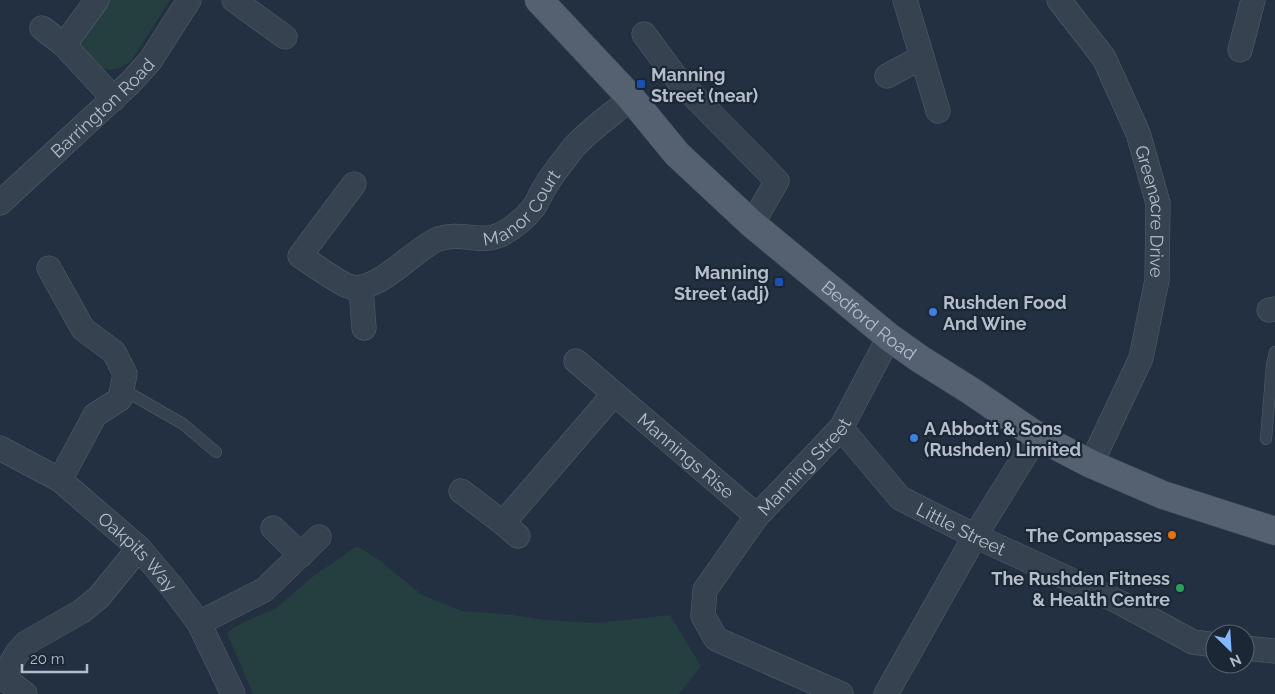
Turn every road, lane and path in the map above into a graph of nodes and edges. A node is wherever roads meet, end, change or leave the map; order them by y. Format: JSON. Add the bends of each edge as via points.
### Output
{"nodes":[{"id":1,"x":97,"y":0,"type":"edge"},
{"id":2,"x":189,"y":0,"type":"edge"},
{"id":3,"x":234,"y":0,"type":"edge"},
{"id":4,"x":539,"y":0,"type":"edge"},
{"id":5,"x":1059,"y":0,"type":"edge"},
{"id":6,"x":1253,"y":0,"type":"edge"},
{"id":7,"x":907,"y":7,"type":"edge"},
{"id":8,"x":42,"y":28,"type":"dead end"},
{"id":9,"x":644,"y":34,"type":"dead end"},
{"id":10,"x":284,"y":37,"type":"dead end"},
{"id":11,"x":64,"y":45,"type":"junction"},
{"id":12,"x":1240,"y":50,"type":"dead end"},
{"id":13,"x":922,"y":57,"type":"junction"},
{"id":14,"x":887,"y":76,"type":"dead end"},
{"id":15,"x":632,"y":98,"type":"junction"},
{"id":16,"x":114,"y":99,"type":"junction"},
{"id":17,"x":938,"y":111,"type":"dead end"},
{"id":18,"x":354,"y":184,"type":"dead end"},
{"id":19,"x":0,"y":203,"type":"edge"},
{"id":20,"x":752,"y":224,"type":"junction"},
{"id":21,"x":49,"y":268,"type":"dead end"},
{"id":22,"x":362,"y":288,"type":"junction"},
{"id":23,"x":364,"y":328,"type":"dead end"},
{"id":24,"x":890,"y":337,"type":"junction"},
{"id":25,"x":1275,"y":352,"type":"edge"},
{"id":26,"x":576,"y":362,"type":"dead end"},
{"id":27,"x":122,"y":389,"type":"junction"},
{"id":28,"x":614,"y":394,"type":"junction"},
{"id":29,"x":841,"y":428,"type":"junction"},
{"id":30,"x":1037,"y":436,"type":"junction"},
{"id":31,"x":1266,"y":439,"type":"dead end"},
{"id":32,"x":0,"y":448,"type":"edge"},
{"id":33,"x":216,"y":452,"type":"dead end"},
{"id":34,"x":1092,"y":464,"type":"junction"},
{"id":35,"x":60,"y":480,"type":"junction"},
{"id":36,"x":461,"y":491,"type":"dead end"},
{"id":37,"x":757,"y":516,"type":"junction"},
{"id":38,"x":273,"y":528,"type":"dead end"},
{"id":39,"x":1275,"y":531,"type":"edge"},
{"id":40,"x":975,"y":536,"type":"junction"},
{"id":41,"x":319,"y":537,"type":"dead end"},
{"id":42,"x":139,"y":548,"type":"junction"},
{"id":43,"x":301,"y":555,"type":"junction"},
{"id":44,"x":199,"y":623,"type":"junction"},
{"id":45,"x":1205,"y":644,"type":"edge"},
{"id":46,"x":1255,"y":649,"type":"edge"},
{"id":47,"x":1275,"y":652,"type":"edge"},
{"id":48,"x":1,"y":678,"type":"edge"},
{"id":49,"x":24,"y":694,"type":"edge"},
{"id":50,"x":233,"y":694,"type":"edge"},
{"id":51,"x":841,"y":694,"type":"edge"},
{"id":52,"x":886,"y":694,"type":"edge"}],
"edges":[{"from":1,"to":11,"type":"street"},
{"from":2,"to":16,"type":"street","name":"Barrington Road","via":[[150,61]]},
{"from":3,"to":10,"type":"street"},
{"from":4,"to":15,"type":"main road","name":"Bedford Road"},
{"from":5,"to":34,"type":"street","name":"Greenacre Drive","via":[[1104,58],[1138,133],[1158,203],[1157,280],[1141,358]]},
{"from":6,"to":12,"type":"street"},
{"from":7,"to":13,"type":"street"},
{"from":8,"to":11,"type":"street"},
{"from":9,"to":20,"type":"street","via":[[678,80],[777,181]]},
{"from":11,"to":16,"type":"street"},
{"from":13,"to":14,"type":"street"},
{"from":13,"to":17,"type":"street"},
{"from":15,"to":20,"type":"main road","name":"Bedford Road","via":[[677,154]]},
{"from":15,"to":22,"type":"street","name":"Manor Court","via":[[576,145],[533,207],[503,234],[489,239],[466,236],[438,239],[378,281]]},
{"from":16,"to":19,"type":"street","name":"Barrington Road"},
{"from":18,"to":22,"type":"street","via":[[294,263],[348,286]]},
{"from":20,"to":24,"type":"main road","name":"Bedford Road"},
{"from":21,"to":27,"type":"street","via":[[83,329],[114,352],[125,374]]},
{"from":22,"to":23,"type":"street"},
{"from":24,"to":29,"type":"street","name":"Manning Street"},
{"from":24,"to":30,"type":"main road","name":"Bedford Road"},
{"from":25,"to":31,"type":"lane"},
{"from":26,"to":28,"type":"street","name":"Mannings Rise"},
{"from":27,"to":33,"type":"lane","via":[[183,424]]},
{"from":27,"to":35,"type":"street","via":[[120,399],[95,415]]},
{"from":28,"to":36,"type":"street","via":[[510,530]]},
{"from":28,"to":37,"type":"street","name":"Mannings Rise"},
{"from":29,"to":37,"type":"street","name":"Manning Street"},
{"from":29,"to":40,"type":"street","name":"Little Street","via":[[900,498]]},
{"from":30,"to":34,"type":"main road","name":"Bedford Road"},
{"from":30,"to":40,"type":"street"},
{"from":32,"to":35,"type":"street","name":"Oakpits Way"},
{"from":34,"to":39,"type":"main road","name":"Bedford Road","via":[[1163,495]]},
{"from":35,"to":42,"type":"street","name":"Oakpits Way"},
{"from":37,"to":51,"type":"street","name":"Manning Street","via":[[706,590],[702,616],[716,639]]},
{"from":38,"to":43,"type":"street"},
{"from":40,"to":45,"type":"street","name":"Little Street","via":[[1121,603],[1193,642]]},
{"from":40,"to":52,"type":"street"},
{"from":41,"to":43,"type":"street"},
{"from":42,"to":44,"type":"street","name":"Oakpits Way"},
{"from":42,"to":48,"type":"street","via":[[99,597],[82,611],[26,643]]},
{"from":43,"to":44,"type":"street","via":[[264,590]]},
{"from":44,"to":50,"type":"street","name":"Oakpits Way"},
{"from":46,"to":47,"type":"street"},
{"from":48,"to":49,"type":"street"}]}
